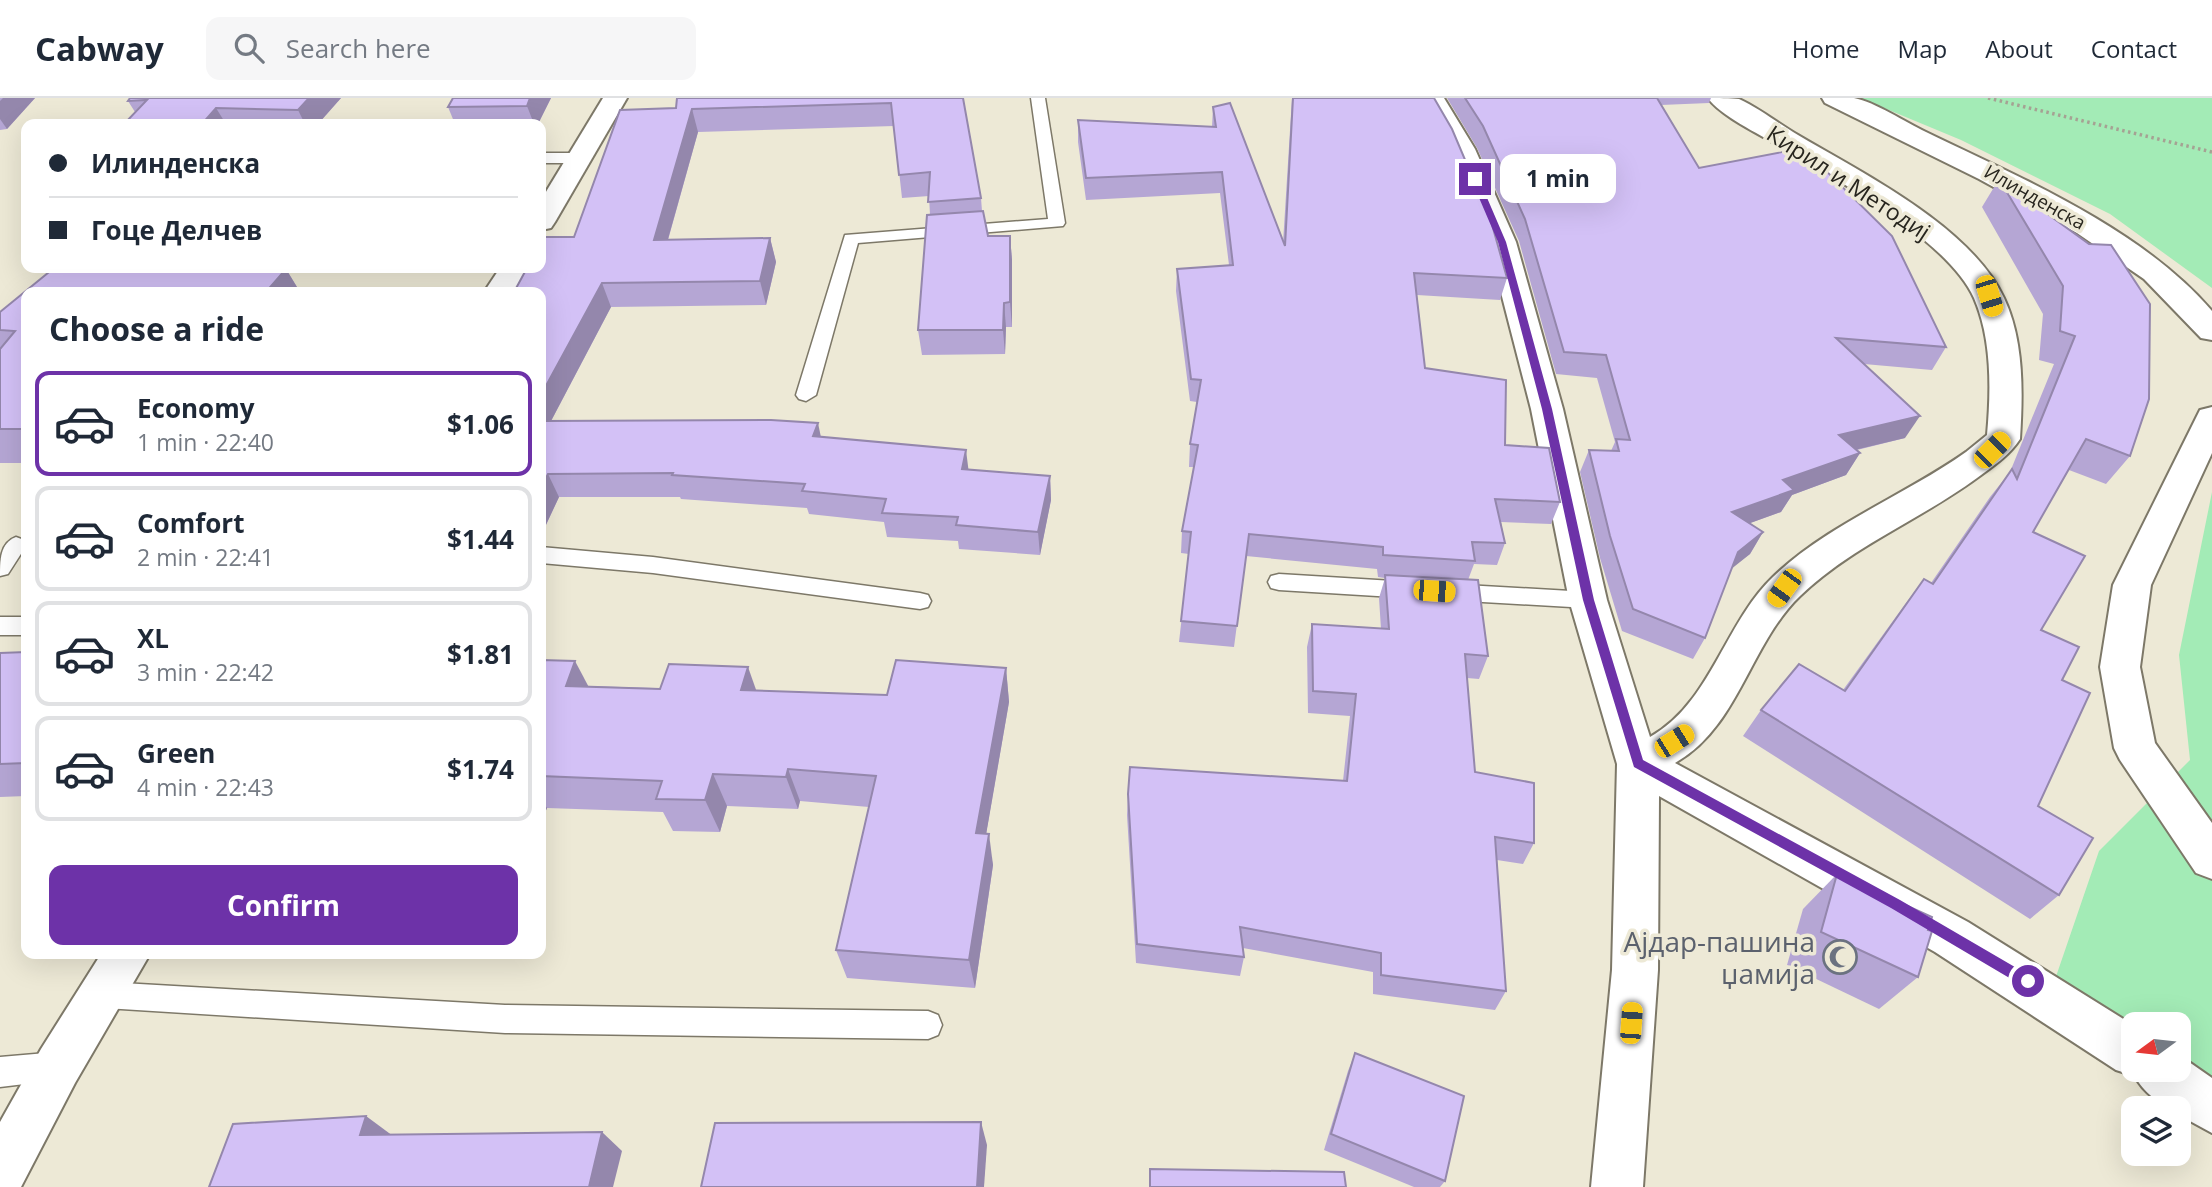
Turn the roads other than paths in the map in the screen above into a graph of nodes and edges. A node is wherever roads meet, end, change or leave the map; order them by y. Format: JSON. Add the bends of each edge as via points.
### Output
{"nodes":[{"id":1,"x":615,"y":98,"type":"edge"},
{"id":2,"x":1038,"y":98,"type":"edge"},
{"id":3,"x":1432,"y":98,"type":"edge"},
{"id":4,"x":1720,"y":98,"type":"edge"},
{"id":5,"x":1834,"y":98,"type":"edge"},
{"id":6,"x":546,"y":158,"type":"edge"},
{"id":7,"x":579,"y":158,"type":"junction"},
{"id":8,"x":546,"y":214,"type":"edge"},
{"id":9,"x":2212,"y":331,"type":"edge"},
{"id":10,"x":806,"y":395,"type":"dead end"},
{"id":11,"x":2212,"y":418,"type":"edge"},
{"id":12,"x":14,"y":545,"type":"edge"},
{"id":13,"x":546,"y":555,"type":"edge"},
{"id":14,"x":0,"y":568,"type":"edge"},
{"id":15,"x":1279,"y":582,"type":"dead end"},
{"id":16,"x":1588,"y":600,"type":"junction"},
{"id":17,"x":920,"y":601,"type":"dead end"},
{"id":18,"x":0,"y":626,"type":"edge"},
{"id":19,"x":21,"y":626,"type":"edge"},
{"id":20,"x":1638,"y":764,"type":"junction"},
{"id":21,"x":2212,"y":859,"type":"edge"},
{"id":22,"x":124,"y":959,"type":"edge"},
{"id":23,"x":104,"y":995,"type":"junction"},
{"id":24,"x":928,"y":1025,"type":"dead end"},
{"id":25,"x":2121,"y":1044,"type":"edge"},
{"id":26,"x":58,"y":1066,"type":"junction"},
{"id":27,"x":0,"y":1072,"type":"edge"},
{"id":28,"x":2175,"y":1082,"type":"edge"},
{"id":29,"x":2212,"y":1108,"type":"edge"},
{"id":30,"x":0,"y":1174,"type":"edge"},
{"id":31,"x":1617,"y":1187,"type":"edge"}],
"edges":[{"from":1,"to":7,"type":"street"},
{"from":2,"to":10,"type":"lane","via":[[1057,223],[850,239]]},
{"from":3,"to":16,"type":"street","via":[[1462,149],[1502,242],[1547,409]]},
{"from":4,"to":20,"type":"street","name":"Кирил и Методиј","via":[[1915,220],[1975,273],[1996,320],[2005,384],[2003,439],[1980,461],[1927,497],[1821,556],[1784,588],[1691,730]]},
{"from":5,"to":9,"type":"street","name":"Илинденска","via":[[1975,164],[2086,225],[2163,278],[2193,305]]},
{"from":6,"to":7,"type":"lane"},
{"from":7,"to":8,"type":"street"},
{"from":11,"to":21,"type":"street","via":[[2132,585],[2120,667],[2135,748]]},
{"from":12,"to":14,"type":"lane"},
{"from":13,"to":17,"type":"lane"},
{"from":15,"to":16,"type":"lane"},
{"from":16,"to":20,"type":"street"},
{"from":18,"to":19,"type":"lane"},
{"from":20,"to":25,"type":"street","via":[[2050,994]]},
{"from":20,"to":31,"type":"street","via":[[1635,970]]},
{"from":22,"to":23,"type":"street"},
{"from":23,"to":24,"type":"lane","via":[[505,1019]]},
{"from":23,"to":26,"type":"street"},
{"from":26,"to":27,"type":"lane"},
{"from":26,"to":30,"type":"street"},
{"from":28,"to":29,"type":"street"}]}
